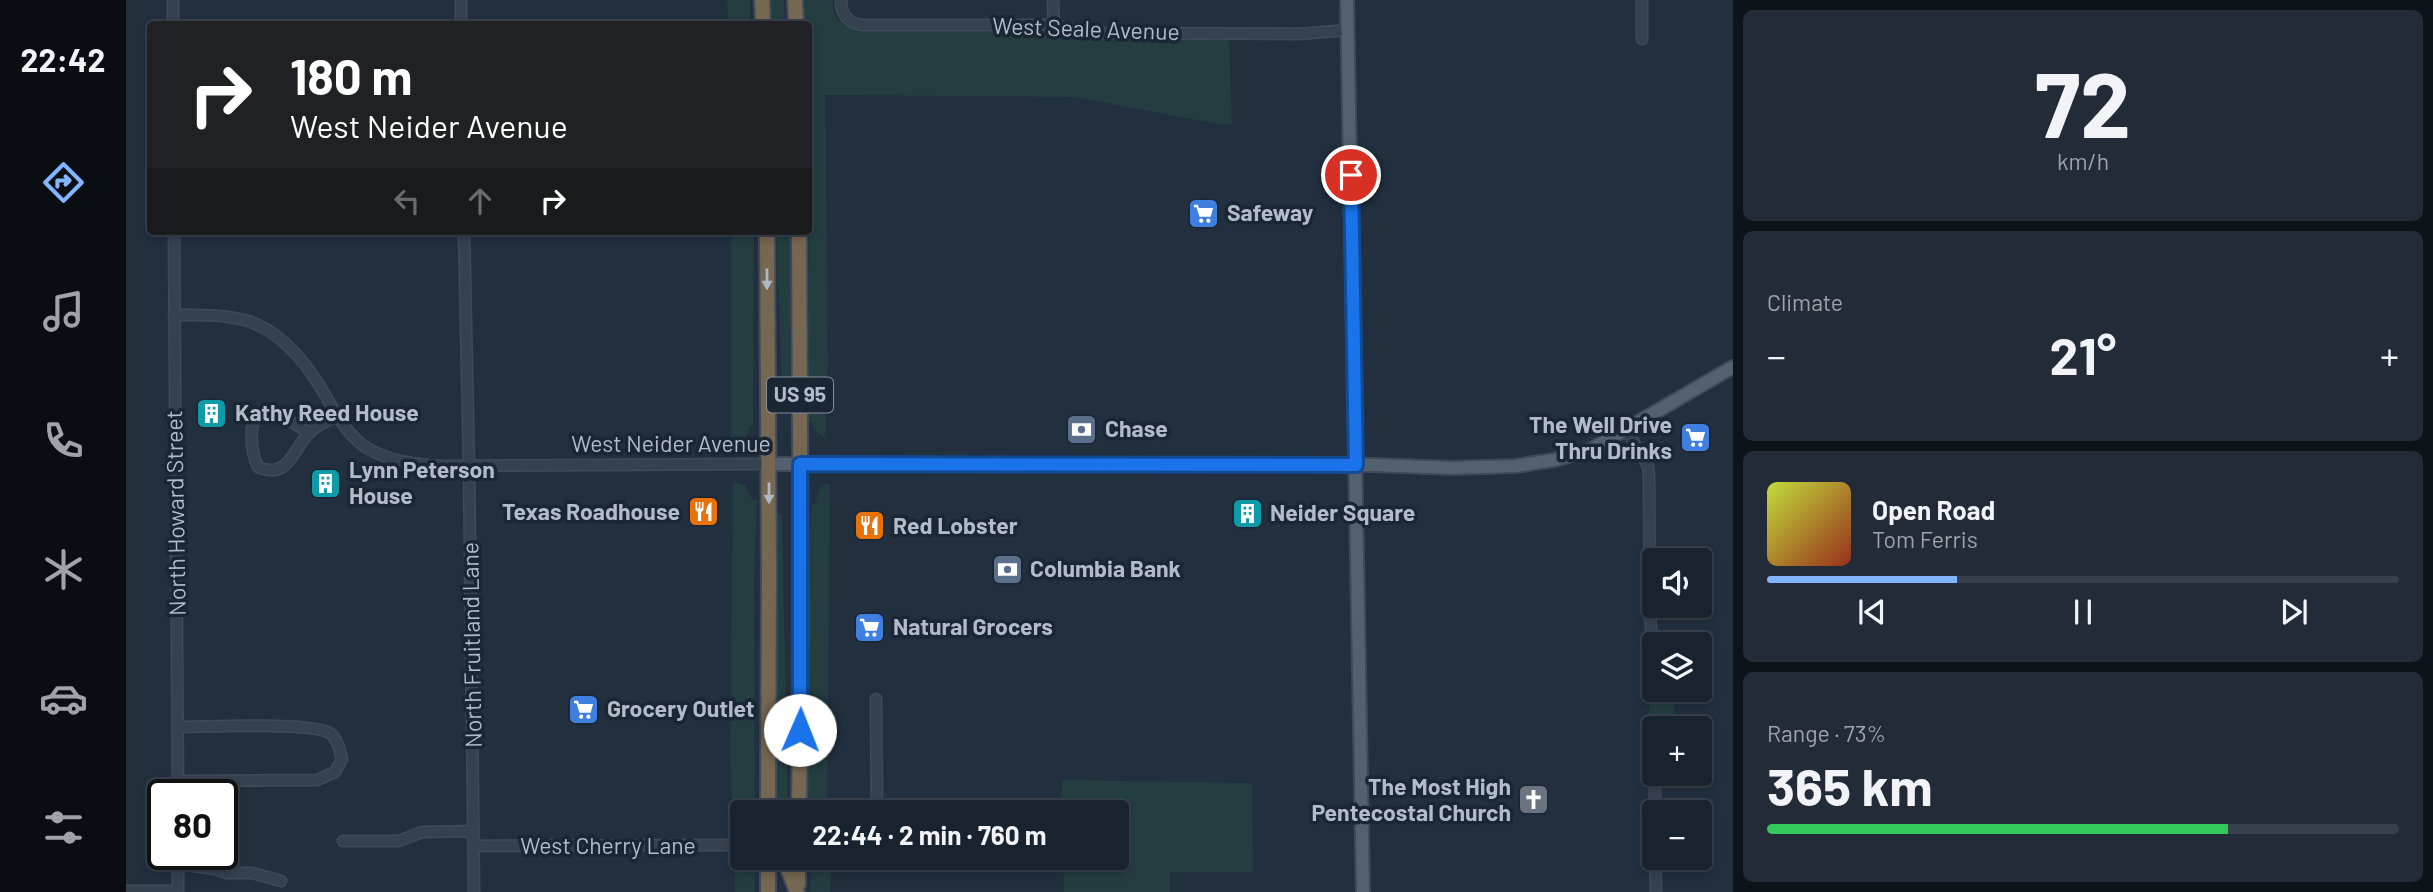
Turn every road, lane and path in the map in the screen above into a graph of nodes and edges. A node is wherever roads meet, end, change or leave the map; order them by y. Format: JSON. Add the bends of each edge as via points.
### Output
{"nodes":[{"id":1,"x":173,"y":0,"type":"edge"},
{"id":2,"x":461,"y":0,"type":"edge"},
{"id":3,"x":762,"y":0,"type":"edge"},
{"id":4,"x":795,"y":0,"type":"edge"},
{"id":5,"x":841,"y":0,"type":"edge"},
{"id":6,"x":1053,"y":0,"type":"edge"},
{"id":7,"x":1347,"y":0,"type":"edge"},
{"id":8,"x":1642,"y":0,"type":"edge"},
{"id":9,"x":173,"y":21,"type":"edge"},
{"id":10,"x":461,"y":21,"type":"edge"},
{"id":11,"x":763,"y":21,"type":"edge"},
{"id":12,"x":796,"y":21,"type":"edge"},
{"id":13,"x":1054,"y":26,"type":"junction"},
{"id":14,"x":1348,"y":30,"type":"junction"},
{"id":15,"x":1642,"y":38,"type":"dead end"},
{"id":16,"x":174,"y":235,"type":"edge"},
{"id":17,"x":464,"y":235,"type":"edge"},
{"id":18,"x":767,"y":235,"type":"edge"},
{"id":19,"x":799,"y":235,"type":"edge"},
{"id":20,"x":174,"y":315,"type":"junction"},
{"id":21,"x":1733,"y":367,"type":"edge"},
{"id":22,"x":337,"y":416,"type":"junction"},
{"id":23,"x":1627,"y":431,"type":"junction"},
{"id":24,"x":308,"y":432,"type":"junction"},
{"id":25,"x":768,"y":464,"type":"junction"},
{"id":26,"x":800,"y":464,"type":"junction"},
{"id":27,"x":1356,"y":465,"type":"junction"},
{"id":28,"x":470,"y":466,"type":"junction"},
{"id":29,"x":1651,"y":632,"type":"edge"},
{"id":30,"x":876,"y":699,"type":"dead end"},
{"id":31,"x":178,"y":727,"type":"junction"},
{"id":32,"x":178,"y":779,"type":"edge"},
{"id":33,"x":238,"y":781,"type":"edge"},
{"id":34,"x":768,"y":800,"type":"edge"},
{"id":35,"x":799,"y":800,"type":"edge"},
{"id":36,"x":877,"y":800,"type":"edge"},
{"id":37,"x":474,"y":831,"type":"junction"},
{"id":38,"x":343,"y":841,"type":"dead end"},
{"id":39,"x":730,"y":845,"type":"edge"},
{"id":40,"x":474,"y":846,"type":"junction"},
{"id":41,"x":178,"y":870,"type":"edge"},
{"id":42,"x":218,"y":870,"type":"edge"},
{"id":43,"x":768,"y":870,"type":"edge"},
{"id":44,"x":789,"y":870,"type":"edge"},
{"id":45,"x":798,"y":870,"type":"edge"},
{"id":46,"x":1655,"y":870,"type":"edge"},
{"id":47,"x":281,"y":881,"type":"dead end"},
{"id":48,"x":126,"y":891,"type":"edge"},
{"id":49,"x":178,"y":891,"type":"edge"},
{"id":50,"x":474,"y":892,"type":"edge"},
{"id":51,"x":768,"y":892,"type":"edge"},
{"id":52,"x":797,"y":892,"type":"edge"},
{"id":53,"x":1363,"y":892,"type":"edge"},
{"id":54,"x":1656,"y":892,"type":"edge"}],
"edges":[{"from":1,"to":9,"type":"street"},
{"from":2,"to":10,"type":"street"},
{"from":3,"to":11,"type":"highway"},
{"from":4,"to":12,"type":"highway"},
{"from":5,"to":13,"type":"street","name":"West Seale Avenue","via":[[846,18],[863,25]]},
{"from":6,"to":13,"type":"street"},
{"from":7,"to":14,"type":"main road"},
{"from":8,"to":15,"type":"street"},
{"from":13,"to":14,"type":"street","name":"West Seale Avenue","via":[[1092,33]]},
{"from":14,"to":27,"type":"main road"},
{"from":16,"to":20,"type":"street","name":"North Howard Street"},
{"from":17,"to":28,"type":"street","name":"North Fruitland Lane"},
{"from":18,"to":25,"type":"highway","number":"US 95","one_way":true},
{"from":19,"to":26,"type":"highway","number":"US 95"},
{"from":20,"to":22,"type":"street","name":"West Neider Avenue","via":[[227,316],[251,322],[276,336],[297,355]]},
{"from":20,"to":31,"type":"street","name":"North Howard Street"},
{"from":21,"to":23,"type":"main road","name":"West Neider Avenue"},
{"from":22,"to":24,"type":"street"},
{"from":22,"to":28,"type":"street","name":"West Neider Avenue","via":[[368,448],[388,457],[422,465]]},
{"from":23,"to":27,"type":"main road","name":"West Neider Avenue","via":[[1590,450],[1515,466]]},
{"from":23,"to":29,"type":"street","via":[[1648,466]]},
{"from":24,"to":24,"type":"street","via":[[282,468],[258,467],[252,434],[258,413],[273,411]]},
{"from":25,"to":26,"type":"main road","name":"West Neider Avenue"},
{"from":25,"to":28,"type":"street","name":"West Neider Avenue"},
{"from":25,"to":34,"type":"highway","number":"US 95","one_way":true},
{"from":26,"to":27,"type":"main road","name":"West Neider Avenue"},
{"from":26,"to":35,"type":"highway","number":"US 95"},
{"from":27,"to":53,"type":"main road"},
{"from":28,"to":37,"type":"street","name":"North Fruitland Lane"},
{"from":30,"to":36,"type":"street"},
{"from":31,"to":32,"type":"street","name":"North Howard Street"},
{"from":31,"to":33,"type":"street","via":[[307,727],[330,733],[338,743],[342,759],[335,772],[317,780]]},
{"from":37,"to":38,"type":"street","via":[[422,832],[399,841]]},
{"from":37,"to":40,"type":"street","name":"North Fruitland Lane"},
{"from":39,"to":40,"type":"street","name":"West Cherry Lane"},
{"from":40,"to":50,"type":"street","name":"North Fruitland Lane"},
{"from":41,"to":49,"type":"street"},
{"from":42,"to":47,"type":"street"},
{"from":43,"to":51,"type":"highway"},
{"from":44,"to":52,"type":"highway"},
{"from":45,"to":52,"type":"highway"},
{"from":46,"to":54,"type":"street"},
{"from":48,"to":49,"type":"street"}]}
